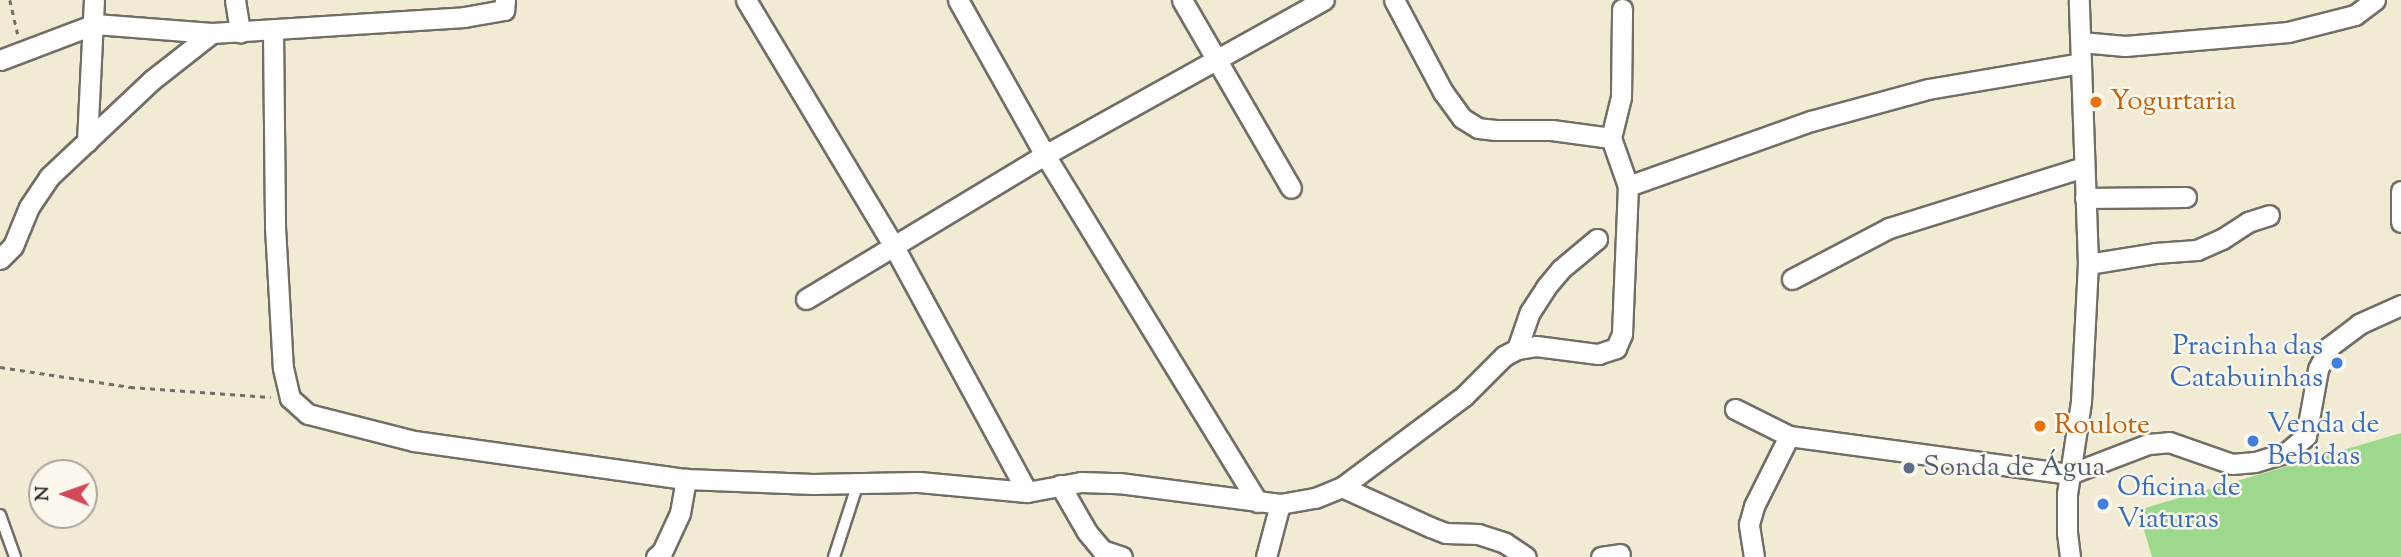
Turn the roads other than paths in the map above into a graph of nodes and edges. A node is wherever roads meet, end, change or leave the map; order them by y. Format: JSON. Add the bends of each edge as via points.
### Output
{"nodes":[{"id":1,"x":94,"y":0,"type":"edge"},
{"id":2,"x":234,"y":0,"type":"edge"},
{"id":3,"x":505,"y":0,"type":"edge"},
{"id":4,"x":747,"y":0,"type":"edge"},
{"id":5,"x":958,"y":0,"type":"edge"},
{"id":6,"x":1182,"y":0,"type":"edge"},
{"id":7,"x":1324,"y":0,"type":"edge"},
{"id":8,"x":1394,"y":0,"type":"edge"},
{"id":9,"x":2079,"y":0,"type":"edge"},
{"id":10,"x":2375,"y":0,"type":"edge"},
{"id":11,"x":1622,"y":9,"type":"dead end"},
{"id":12,"x":94,"y":24,"type":"junction"},
{"id":13,"x":273,"y":30,"type":"junction"},
{"id":14,"x":212,"y":33,"type":"junction"},
{"id":15,"x":240,"y":33,"type":"junction"},
{"id":16,"x":2081,"y":42,"type":"junction"},
{"id":17,"x":0,"y":60,"type":"edge"},
{"id":18,"x":1216,"y":61,"type":"junction"},
{"id":19,"x":2081,"y":63,"type":"junction"},
{"id":20,"x":1611,"y":138,"type":"junction"},
{"id":21,"x":87,"y":142,"type":"junction"},
{"id":22,"x":1045,"y":155,"type":"junction"},
{"id":23,"x":2084,"y":167,"type":"junction"},
{"id":24,"x":1628,"y":186,"type":"junction"},
{"id":25,"x":1292,"y":188,"type":"dead end"},
{"id":26,"x":2401,"y":191,"type":"edge"},
{"id":27,"x":2186,"y":197,"type":"dead end"},
{"id":28,"x":2085,"y":198,"type":"junction"},
{"id":29,"x":2269,"y":215,"type":"dead end"},
{"id":30,"x":2401,"y":222,"type":"edge"},
{"id":31,"x":1597,"y":239,"type":"dead end"},
{"id":32,"x":893,"y":245,"type":"junction"},
{"id":33,"x":0,"y":259,"type":"edge"},
{"id":34,"x":2088,"y":264,"type":"junction"},
{"id":35,"x":1792,"y":279,"type":"dead end"},
{"id":36,"x":806,"y":299,"type":"dead end"},
{"id":37,"x":2401,"y":305,"type":"edge"},
{"id":38,"x":1517,"y":349,"type":"junction"},
{"id":39,"x":1735,"y":409,"type":"dead end"},
{"id":40,"x":1789,"y":436,"type":"junction"},
{"id":41,"x":2070,"y":474,"type":"junction"},
{"id":42,"x":686,"y":479,"type":"junction"},
{"id":43,"x":858,"y":483,"type":"junction"},
{"id":44,"x":1060,"y":485,"type":"junction"},
{"id":45,"x":1342,"y":488,"type":"junction"},
{"id":46,"x":1027,"y":492,"type":"junction"},
{"id":47,"x":1258,"y":502,"type":"junction"},
{"id":48,"x":1280,"y":504,"type":"junction"},
{"id":49,"x":0,"y":515,"type":"edge"},
{"id":50,"x":1102,"y":553,"type":"edge"},
{"id":51,"x":15,"y":557,"type":"edge"},
{"id":52,"x":656,"y":557,"type":"edge"},
{"id":53,"x":834,"y":557,"type":"edge"},
{"id":54,"x":1122,"y":557,"type":"edge"},
{"id":55,"x":1266,"y":557,"type":"edge"},
{"id":56,"x":1526,"y":557,"type":"edge"},
{"id":57,"x":1754,"y":557,"type":"edge"},
{"id":58,"x":2070,"y":557,"type":"edge"}],
"edges":[{"from":1,"to":12,"type":"street"},
{"from":2,"to":15,"type":"street"},
{"from":3,"to":13,"type":"street","via":[[504,10],[464,17]]},
{"from":4,"to":32,"type":"street"},
{"from":5,"to":22,"type":"street"},
{"from":6,"to":18,"type":"street"},
{"from":7,"to":18,"type":"street"},
{"from":8,"to":20,"type":"street","via":[[1462,118],[1478,128],[1552,130]]},
{"from":9,"to":16,"type":"street"},
{"from":10,"to":16,"type":"street","via":[[2355,15],[2288,32],[2125,46]]},
{"from":11,"to":20,"type":"street","via":[[1621,97]]},
{"from":12,"to":14,"type":"street"},
{"from":12,"to":17,"type":"street"},
{"from":12,"to":21,"type":"street"},
{"from":13,"to":15,"type":"street"},
{"from":13,"to":42,"type":"street","via":[[275,227],[283,368],[290,398],[308,414],[414,441]]},
{"from":14,"to":15,"type":"street"},
{"from":14,"to":21,"type":"street","via":[[152,80]]},
{"from":16,"to":19,"type":"street"},
{"from":18,"to":22,"type":"street"},
{"from":18,"to":25,"type":"street"},
{"from":19,"to":23,"type":"street"},
{"from":19,"to":24,"type":"street","via":[[1928,89],[1824,117]]},
{"from":20,"to":24,"type":"street"},
{"from":21,"to":33,"type":"street","via":[[49,177],[29,206],[13,246]]},
{"from":22,"to":32,"type":"street"},
{"from":22,"to":47,"type":"street"},
{"from":23,"to":28,"type":"street"},
{"from":23,"to":35,"type":"street","via":[[1889,228]]},
{"from":24,"to":38,"type":"street","via":[[1622,334],[1616,348],[1598,354],[1535,346]]},
{"from":26,"to":30,"type":"street"},
{"from":27,"to":28,"type":"street"},
{"from":28,"to":34,"type":"street"},
{"from":29,"to":34,"type":"street","via":[[2197,250]]},
{"from":31,"to":38,"type":"street","via":[[1546,288]]},
{"from":32,"to":36,"type":"street"},
{"from":32,"to":46,"type":"street"},
{"from":34,"to":41,"type":"street","via":[[2081,401]]},
{"from":37,"to":41,"type":"street","via":[[2359,324],[2329,346],[2318,369],[2306,436],[2287,452],[2232,464],[2182,444],[2148,444]]},
{"from":38,"to":45,"type":"street","via":[[1464,396]]},
{"from":39,"to":40,"type":"street"},
{"from":40,"to":41,"type":"street"},
{"from":40,"to":57,"type":"street","via":[[1749,524]]},
{"from":41,"to":58,"type":"street"},
{"from":42,"to":43,"type":"street"},
{"from":42,"to":52,"type":"street","via":[[680,513]]},
{"from":43,"to":46,"type":"street","via":[[919,482]]},
{"from":43,"to":53,"type":"lane"},
{"from":44,"to":46,"type":"street"},
{"from":44,"to":47,"type":"street","via":[[1119,483]]},
{"from":44,"to":50,"type":"street"},
{"from":45,"to":48,"type":"street"},
{"from":45,"to":56,"type":"street","via":[[1446,533],[1478,534],[1505,543]]},
{"from":47,"to":48,"type":"street"},
{"from":48,"to":55,"type":"street"},
{"from":49,"to":51,"type":"lane"},
{"from":50,"to":54,"type":"street"}]}
